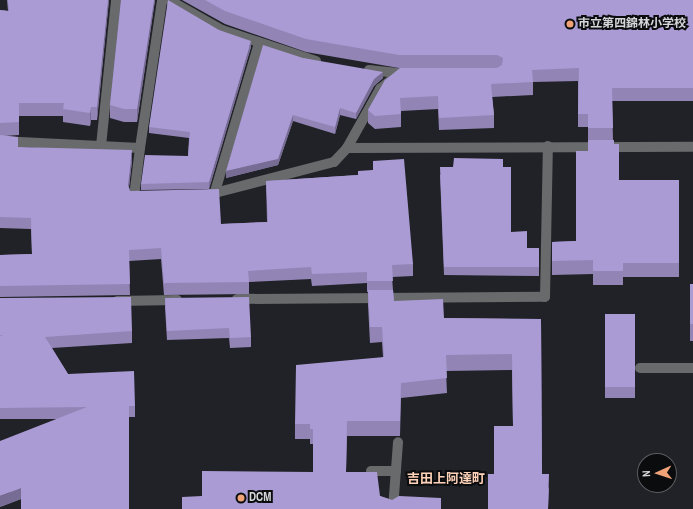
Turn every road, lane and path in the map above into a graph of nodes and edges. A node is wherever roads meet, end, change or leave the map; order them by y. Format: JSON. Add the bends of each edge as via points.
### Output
{"nodes":[{"id":1,"x":116,"y":0,"type":"edge"},
{"id":2,"x":162,"y":0,"type":"edge"},
{"id":3,"x":169,"y":0,"type":"edge"},
{"id":4,"x":259,"y":42,"type":"junction"},
{"id":5,"x":328,"y":63,"type":"edge"},
{"id":6,"x":358,"y":68,"type":"edge"},
{"id":7,"x":398,"y":74,"type":"junction"},
{"id":8,"x":413,"y":74,"type":"edge"},
{"id":9,"x":0,"y":142,"type":"edge"},
{"id":10,"x":101,"y":146,"type":"junction"},
{"id":11,"x":548,"y":146,"type":"junction"},
{"id":12,"x":693,"y":147,"type":"edge"},
{"id":13,"x":140,"y":148,"type":"junction"},
{"id":14,"x":347,"y":148,"type":"junction"},
{"id":15,"x":192,"y":195,"type":"edge"},
{"id":16,"x":214,"y":195,"type":"junction"},
{"id":17,"x":156,"y":196,"type":"edge"},
{"id":18,"x":225,"y":299,"type":"edge"},
{"id":19,"x":187,"y":300,"type":"edge"},
{"id":20,"x":109,"y":301,"type":"edge"},
{"id":21,"x":640,"y":368,"type":"dead end"},
{"id":22,"x":693,"y":368,"type":"edge"},
{"id":23,"x":398,"y":442,"type":"dead end"},
{"id":24,"x":370,"y":471,"type":"edge"},
{"id":25,"x":396,"y":471,"type":"junction"},
{"id":26,"x":393,"y":509,"type":"edge"}],
"edges":[{"from":1,"to":10,"type":"street"},
{"from":2,"to":13,"type":"street"},
{"from":3,"to":4,"type":"street","via":[[222,30]]},
{"from":4,"to":5,"type":"street"},
{"from":4,"to":16,"type":"street"},
{"from":6,"to":7,"type":"street"},
{"from":7,"to":8,"type":"street"},
{"from":7,"to":14,"type":"street","via":[[380,89]]},
{"from":9,"to":10,"type":"street"},
{"from":10,"to":13,"type":"street"},
{"from":11,"to":12,"type":"street"},
{"from":11,"to":14,"type":"street"},
{"from":11,"to":18,"type":"street","via":[[545,297]]},
{"from":13,"to":17,"type":"street","via":[[134,197]]},
{"from":14,"to":16,"type":"street","via":[[334,162]]},
{"from":15,"to":16,"type":"street"},
{"from":19,"to":20,"type":"street"},
{"from":21,"to":22,"type":"street"},
{"from":23,"to":25,"type":"street"},
{"from":24,"to":25,"type":"street"},
{"from":25,"to":26,"type":"street"}]}
